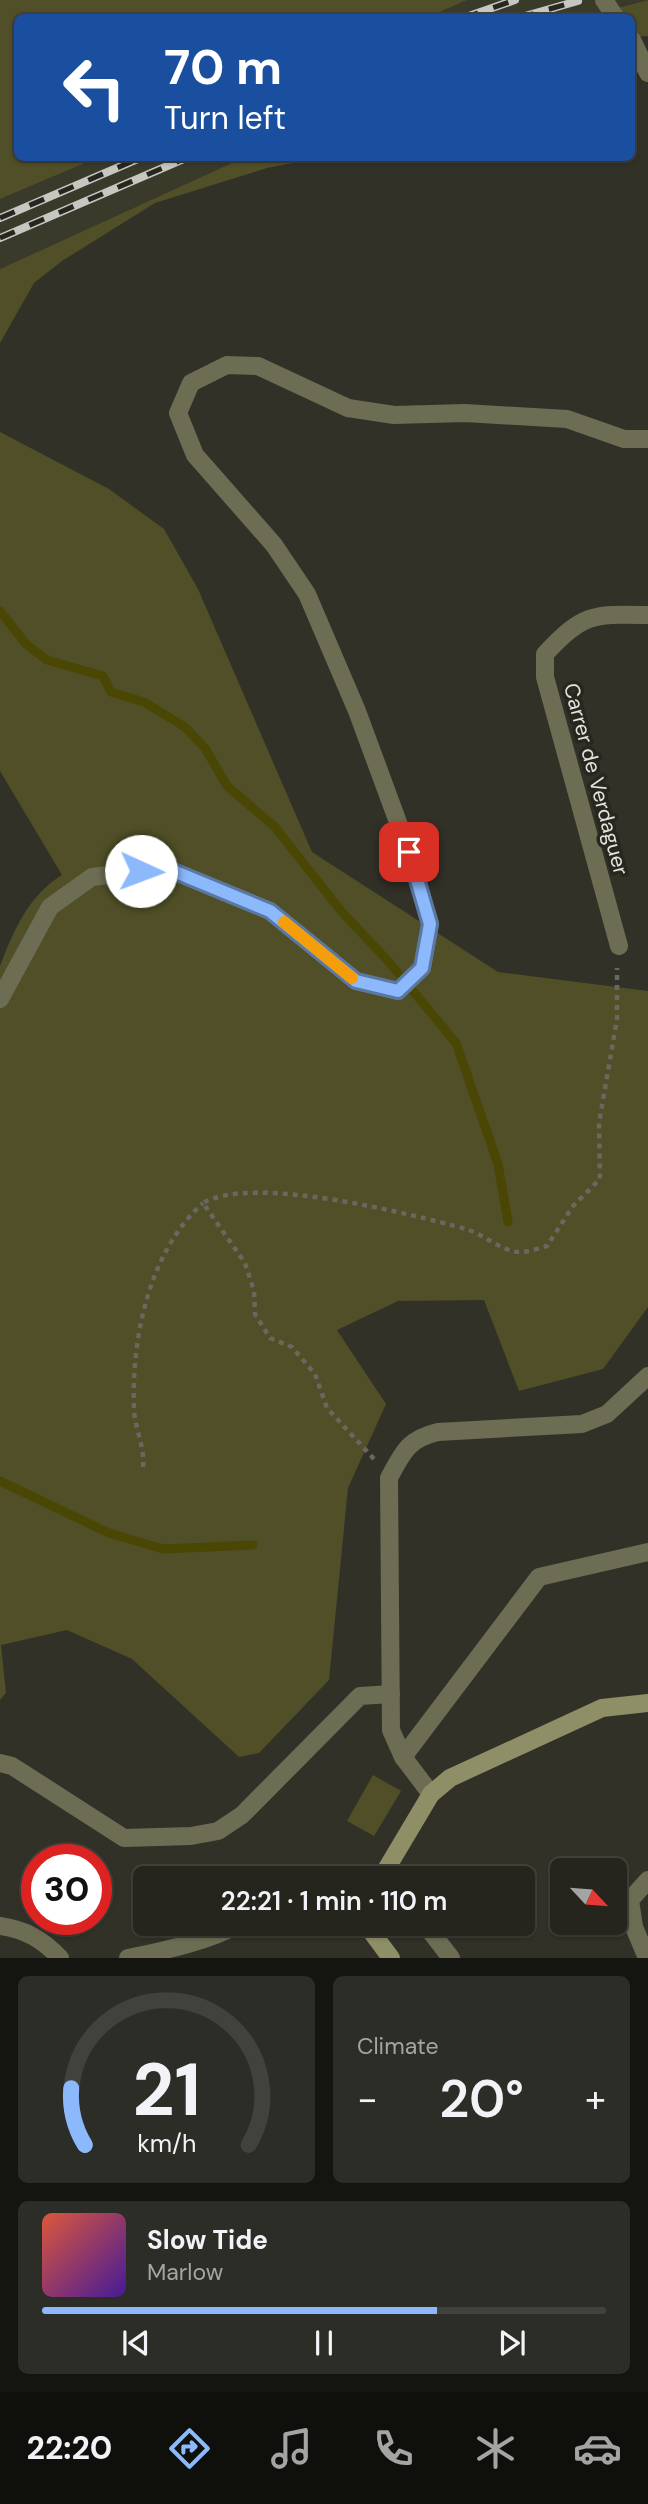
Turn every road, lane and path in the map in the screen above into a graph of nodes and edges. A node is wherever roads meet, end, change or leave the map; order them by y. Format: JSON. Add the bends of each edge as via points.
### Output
{"nodes":[{"id":1,"x":635,"y":47,"type":"edge"},
{"id":2,"x":648,"y":73,"type":"edge"},
{"id":3,"x":648,"y":439,"type":"edge"},
{"id":4,"x":648,"y":615,"type":"edge"},
{"id":5,"x":619,"y":946,"type":"joint"},
{"id":6,"x":0,"y":999,"type":"edge"},
{"id":7,"x":204,"y":1203,"type":"junction"},
{"id":8,"x":648,"y":1376,"type":"edge"},
{"id":9,"x":143,"y":1467,"type":"dead end"},
{"id":10,"x":389,"y":1478,"type":"junction"},
{"id":11,"x":647,"y":1550,"type":"edge"},
{"id":12,"x":391,"y":1695,"type":"junction"},
{"id":13,"x":648,"y":1703,"type":"edge"},
{"id":14,"x":403,"y":1757,"type":"junction"},
{"id":15,"x":0,"y":1763,"type":"edge"},
{"id":16,"x":431,"y":1794,"type":"junction"},
{"id":17,"x":390,"y":1866,"type":"edge"},
{"id":18,"x":648,"y":1880,"type":"edge"},
{"id":19,"x":0,"y":1926,"type":"edge"},
{"id":20,"x":213,"y":1936,"type":"edge"},
{"id":21,"x":375,"y":1936,"type":"edge"},
{"id":22,"x":434,"y":1936,"type":"edge"},
{"id":23,"x":60,"y":1958,"type":"edge"},
{"id":24,"x":69,"y":1958,"type":"edge"},
{"id":25,"x":128,"y":1958,"type":"edge"},
{"id":26,"x":391,"y":1958,"type":"edge"},
{"id":27,"x":451,"y":1958,"type":"edge"},
{"id":28,"x":646,"y":1958,"type":"edge"}],
"edges":[{"from":1,"to":2,"type":"street"},
{"from":3,"to":6,"type":"street","via":[[624,439],[567,419],[394,415],[348,408],[258,366],[228,365],[191,383],[178,413],[195,456],[274,545],[307,594],[357,711],[430,924],[422,968],[398,991],[356,981],[270,911],[166,868],[92,877],[50,907]]},
{"from":4,"to":5,"type":"street","name":"Carrer de Verdaguer","via":[[599,614],[567,631],[545,654],[545,677]]},
{"from":5,"to":7,"type":"path","via":[[617,1019],[599,1123],[600,1179],[573,1206],[547,1246],[519,1252],[473,1231],[323,1198],[227,1195]]},
{"from":7,"to":9,"type":"path","via":[[185,1219],[167,1251],[137,1333],[134,1411]]},
{"from":7,"to":10,"type":"path","via":[[244,1263],[254,1291],[255,1314],[270,1338],[292,1347],[315,1374],[327,1408]]},
{"from":8,"to":10,"type":"street","via":[[607,1414],[582,1424],[418,1437]]},
{"from":10,"to":12,"type":"street"},
{"from":11,"to":14,"type":"street","via":[[539,1577]]},
{"from":12,"to":14,"type":"street","via":[[391,1730]]},
{"from":12,"to":15,"type":"street","via":[[360,1696],[242,1815],[218,1831],[191,1836],[124,1839],[12,1766]]},
{"from":13,"to":16,"type":"street","via":[[602,1708],[450,1778]]},
{"from":14,"to":16,"type":"street"},
{"from":16,"to":17,"type":"street"},
{"from":18,"to":28,"type":"street","via":[[630,1900]]},
{"from":19,"to":23,"type":"street","via":[[42,1940]]},
{"from":20,"to":25,"type":"street"},
{"from":21,"to":26,"type":"street"},
{"from":22,"to":27,"type":"street"},
{"from":23,"to":24,"type":"street"}]}
